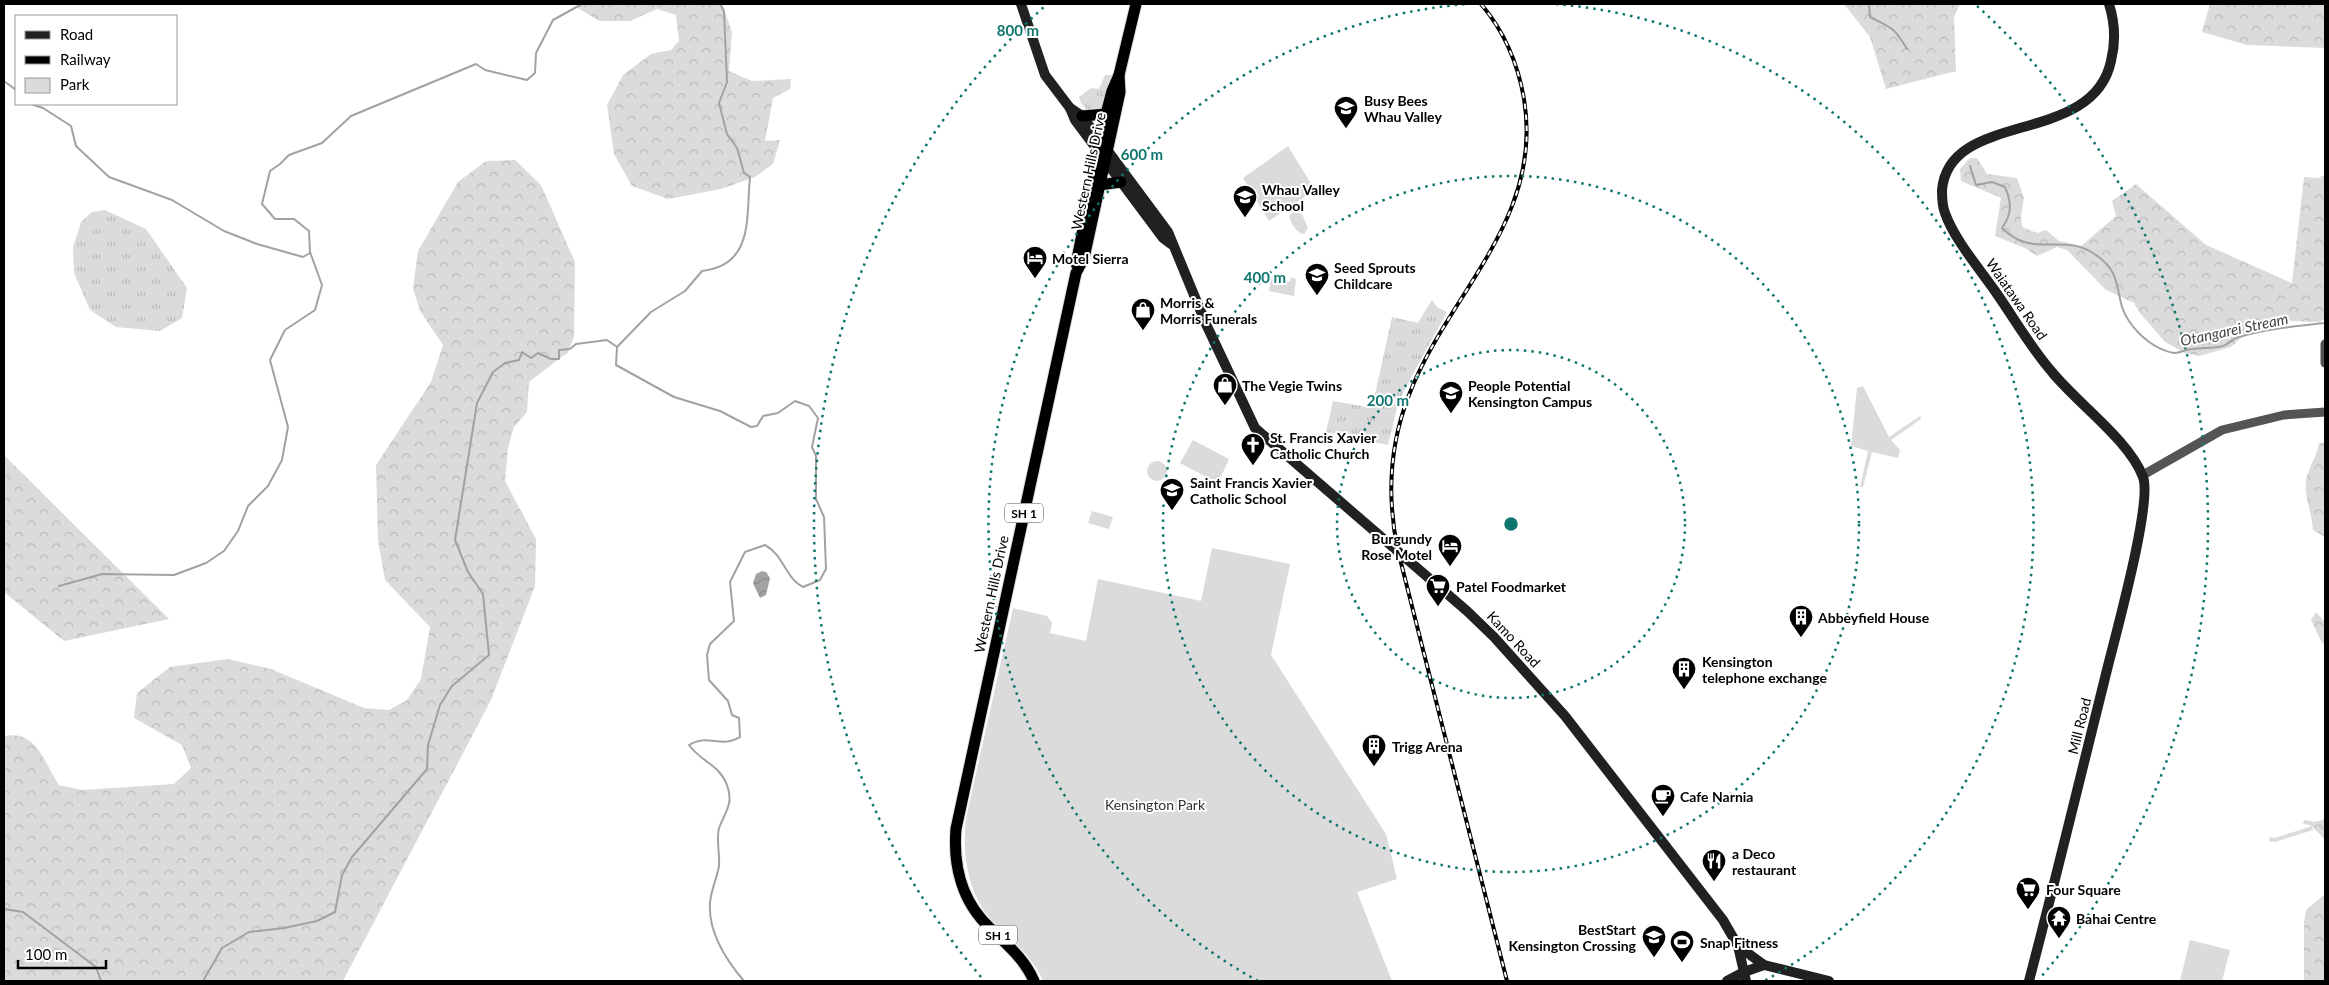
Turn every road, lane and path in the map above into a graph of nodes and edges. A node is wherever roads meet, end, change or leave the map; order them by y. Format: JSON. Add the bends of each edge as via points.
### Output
{"nodes":[{"id":1,"x":1021,"y":4,"type":"edge"},
{"id":2,"x":1136,"y":4,"type":"edge"},
{"id":3,"x":2109,"y":4,"type":"edge"},
{"id":4,"x":1119,"y":75,"type":"junction"},
{"id":5,"x":1070,"y":108,"type":"junction"},
{"id":6,"x":1106,"y":114,"type":"junction"},
{"id":7,"x":1082,"y":116,"type":"junction"},
{"id":8,"x":1102,"y":151,"type":"junction"},
{"id":9,"x":1121,"y":182,"type":"junction"},
{"id":10,"x":1100,"y":185,"type":"junction"},
{"id":11,"x":1171,"y":244,"type":"junction"},
{"id":12,"x":1076,"y":273,"type":"junction"},
{"id":13,"x":2325,"y":344,"type":"edge"},
{"id":14,"x":2325,"y":363,"type":"edge"},
{"id":15,"x":2325,"y":412,"type":"edge"},
{"id":16,"x":2142,"y":475,"type":"junction"},
{"id":17,"x":1738,"y":946,"type":"junction"},
{"id":18,"x":1764,"y":965,"type":"junction"},
{"id":19,"x":1745,"y":976,"type":"edge"},
{"id":20,"x":1034,"y":981,"type":"edge"},
{"id":21,"x":1728,"y":981,"type":"edge"},
{"id":22,"x":1829,"y":981,"type":"edge"},
{"id":23,"x":2028,"y":981,"type":"edge"}],
"edges":[{"from":1,"to":5,"type":"main road","name":"Kamo Road","via":[[1041,67]]},
{"from":2,"to":4,"type":"highway","number":"SH 1"},
{"from":3,"to":16,"type":"main road","name":"Waiatawa Road","via":[[2115,42],[2110,70],[2102,83],[2070,112],[1972,145],[1949,167],[1942,190],[1945,214],[1974,262],[2051,372],[2132,457]]},
{"from":4,"to":6,"type":"highway","number":"SH 1"},
{"from":4,"to":8,"type":"highway","name":"Western Hills Drive","number":"SH 1","via":[[1120,92]]},
{"from":5,"to":7,"type":"main road","name":"Kamo Road"},
{"from":5,"to":8,"type":"main road","name":"Kamo Road","via":[[1075,120]]},
{"from":6,"to":7,"type":"highway"},
{"from":6,"to":8,"type":"highway","number":"SH 1"},
{"from":7,"to":8,"type":"main road","name":"Kamo Road"},
{"from":8,"to":9,"type":"main road","name":"Kamo Road"},
{"from":8,"to":10,"type":"highway","name":"Western Hills Drive","number":"SH 1"},
{"from":8,"to":11,"type":"main road","name":"Kamo Road","via":[[1168,232]]},
{"from":8,"to":12,"type":"highway","number":"SH 1","via":[[1076,257]]},
{"from":9,"to":10,"type":"highway"},
{"from":9,"to":11,"type":"main road","name":"Kamo Road"},
{"from":10,"to":12,"type":"highway","name":"Western Hills Drive","number":"SH 1","via":[[1084,258]]},
{"from":11,"to":17,"type":"main road","name":"Kamo Road","via":[[1255,428],[1494,637],[1565,716],[1723,920]]},
{"from":12,"to":20,"type":"highway","name":"Western Hills Drive","number":"SH 1","via":[[955,838],[958,870],[970,903],[1022,960]]},
{"from":13,"to":14,"type":"street"},
{"from":15,"to":16,"type":"street","via":[[2284,415],[2222,430]]},
{"from":16,"to":23,"type":"main road","name":"Mill Road","via":[[2144,506],[2113,650]]},
{"from":17,"to":18,"type":"main road"},
{"from":17,"to":19,"type":"main road","name":"Kamo Road"},
{"from":18,"to":19,"type":"main road"},
{"from":18,"to":22,"type":"main road"},
{"from":19,"to":21,"type":"main road"}]}
